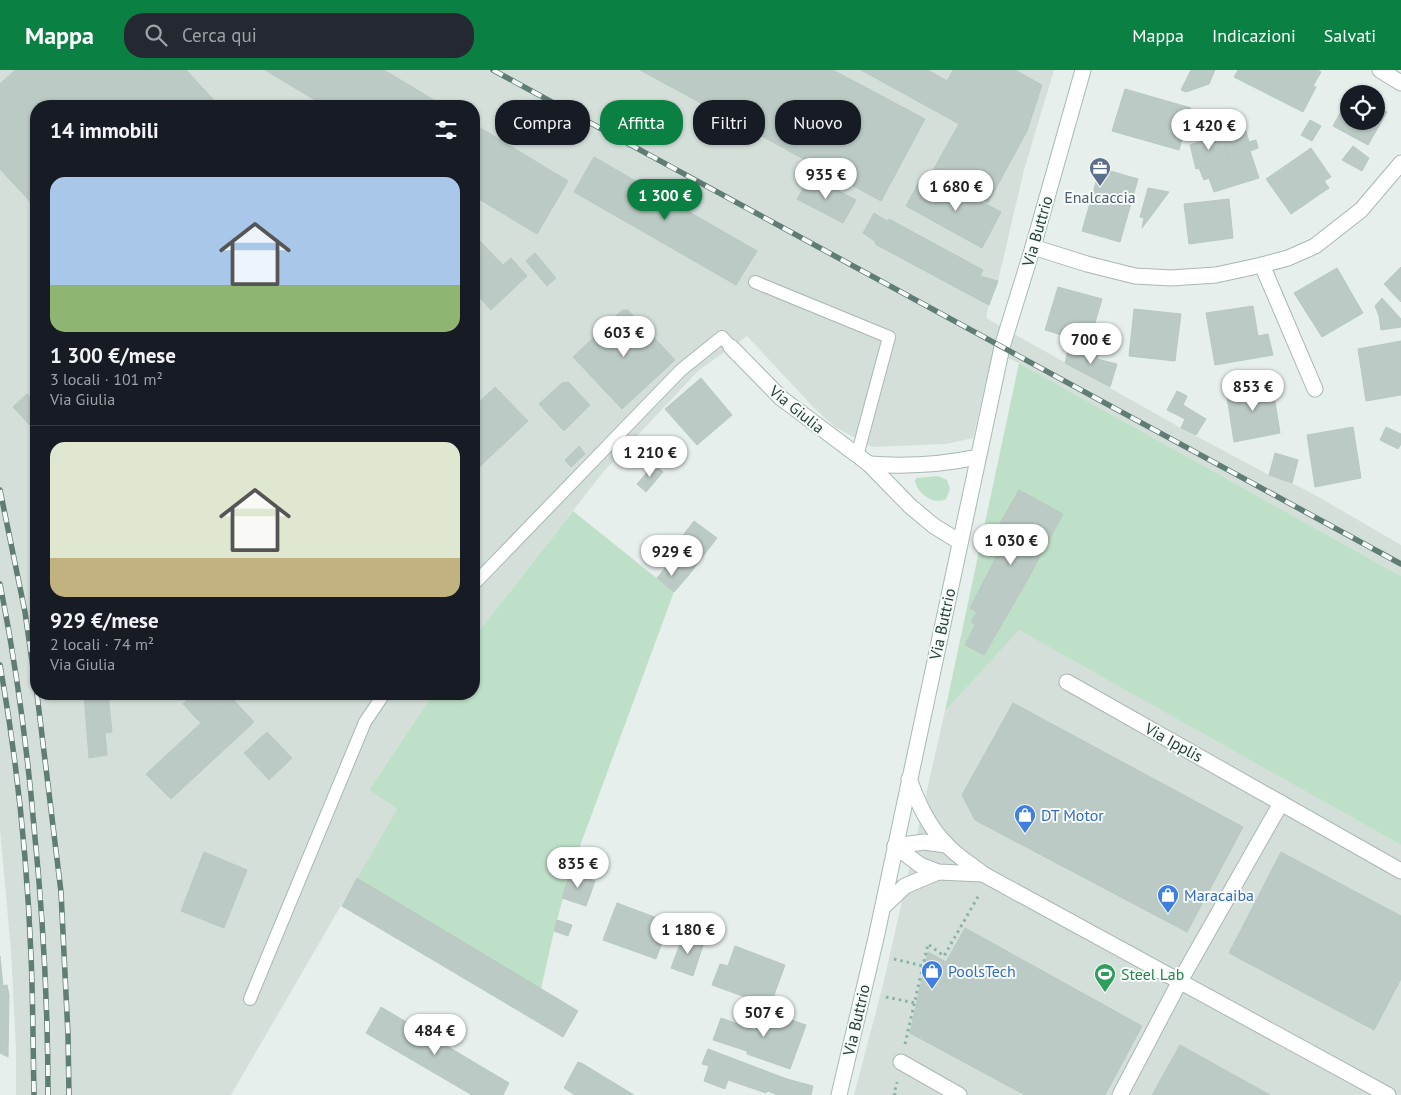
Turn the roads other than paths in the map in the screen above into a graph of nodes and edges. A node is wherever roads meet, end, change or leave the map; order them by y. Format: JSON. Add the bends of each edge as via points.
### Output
{"nodes":[{"id":1,"x":1083,"y":70,"type":"edge"},
{"id":2,"x":1380,"y":70,"type":"edge"},
{"id":3,"x":1401,"y":83,"type":"edge"},
{"id":4,"x":1401,"y":162,"type":"edge"},
{"id":5,"x":1033,"y":247,"type":"junction"},
{"id":6,"x":1262,"y":265,"type":"junction"},
{"id":7,"x":755,"y":282,"type":"dead end"},
{"id":8,"x":731,"y":347,"type":"joint"},
{"id":9,"x":1315,"y":389,"type":"dead end"},
{"id":10,"x":978,"y":457,"type":"junction"},
{"id":11,"x":863,"y":460,"type":"junction"},
{"id":12,"x":960,"y":542,"type":"junction"},
{"id":13,"x":480,"y":578,"type":"edge"},
{"id":14,"x":1067,"y":682,"type":"dead end"},
{"id":15,"x":380,"y":700,"type":"edge"},
{"id":16,"x":909,"y":779,"type":"junction"},
{"id":17,"x":1281,"y":803,"type":"junction"},
{"id":18,"x":946,"y":845,"type":"junction"},
{"id":19,"x":895,"y":846,"type":"junction"},
{"id":20,"x":1401,"y":871,"type":"edge"},
{"id":21,"x":938,"y":872,"type":"junction"},
{"id":22,"x":983,"y":874,"type":"junction"},
{"id":23,"x":883,"y":907,"type":"junction"},
{"id":24,"x":1180,"y":981,"type":"junction"},
{"id":25,"x":250,"y":999,"type":"dead end"},
{"id":26,"x":902,"y":1062,"type":"road end"},
{"id":27,"x":838,"y":1095,"type":"edge"},
{"id":28,"x":959,"y":1095,"type":"edge"},
{"id":29,"x":1120,"y":1095,"type":"edge"},
{"id":30,"x":1388,"y":1095,"type":"edge"}],
"edges":[{"from":1,"to":5,"type":"street","name":"Via Buttrio"},
{"from":2,"to":3,"type":"street"},
{"from":4,"to":6,"type":"street","via":[[1360,210],[1315,246]]},
{"from":5,"to":6,"type":"street","via":[[1135,276],[1216,275]]},
{"from":5,"to":10,"type":"street","name":"Via Buttrio","via":[[1002,347]]},
{"from":6,"to":9,"type":"street"},
{"from":7,"to":11,"type":"lane","via":[[889,337]]},
{"from":8,"to":11,"type":"street","name":"Via Giulia","via":[[781,398]]},
{"from":8,"to":13,"type":"lane","via":[[722,337],[681,370]]},
{"from":10,"to":11,"type":"street","via":[[928,466],[896,466]]},
{"from":10,"to":12,"type":"street","name":"Via Buttrio"},
{"from":11,"to":12,"type":"street","name":"Via Giulia","via":[[910,506]]},
{"from":12,"to":16,"type":"street","name":"Via Buttrio"},
{"from":14,"to":17,"type":"street","name":"Via Ipplis"},
{"from":15,"to":25,"type":"lane","via":[[365,722]]},
{"from":16,"to":18,"type":"street","via":[[919,805]]},
{"from":16,"to":19,"type":"street","name":"Via Buttrio"},
{"from":17,"to":20,"type":"street","name":"Via Ipplis"},
{"from":17,"to":24,"type":"street"},
{"from":18,"to":19,"type":"street","via":[[924,842]]},
{"from":18,"to":22,"type":"street"},
{"from":19,"to":21,"type":"street","via":[[920,865]]},
{"from":19,"to":23,"type":"street","name":"Via Buttrio"},
{"from":21,"to":22,"type":"street"},
{"from":21,"to":23,"type":"street","via":[[905,886]]},
{"from":22,"to":24,"type":"street"},
{"from":23,"to":27,"type":"street","name":"Via Buttrio"},
{"from":24,"to":29,"type":"street"},
{"from":24,"to":30,"type":"street"},
{"from":26,"to":28,"type":"street"}]}
